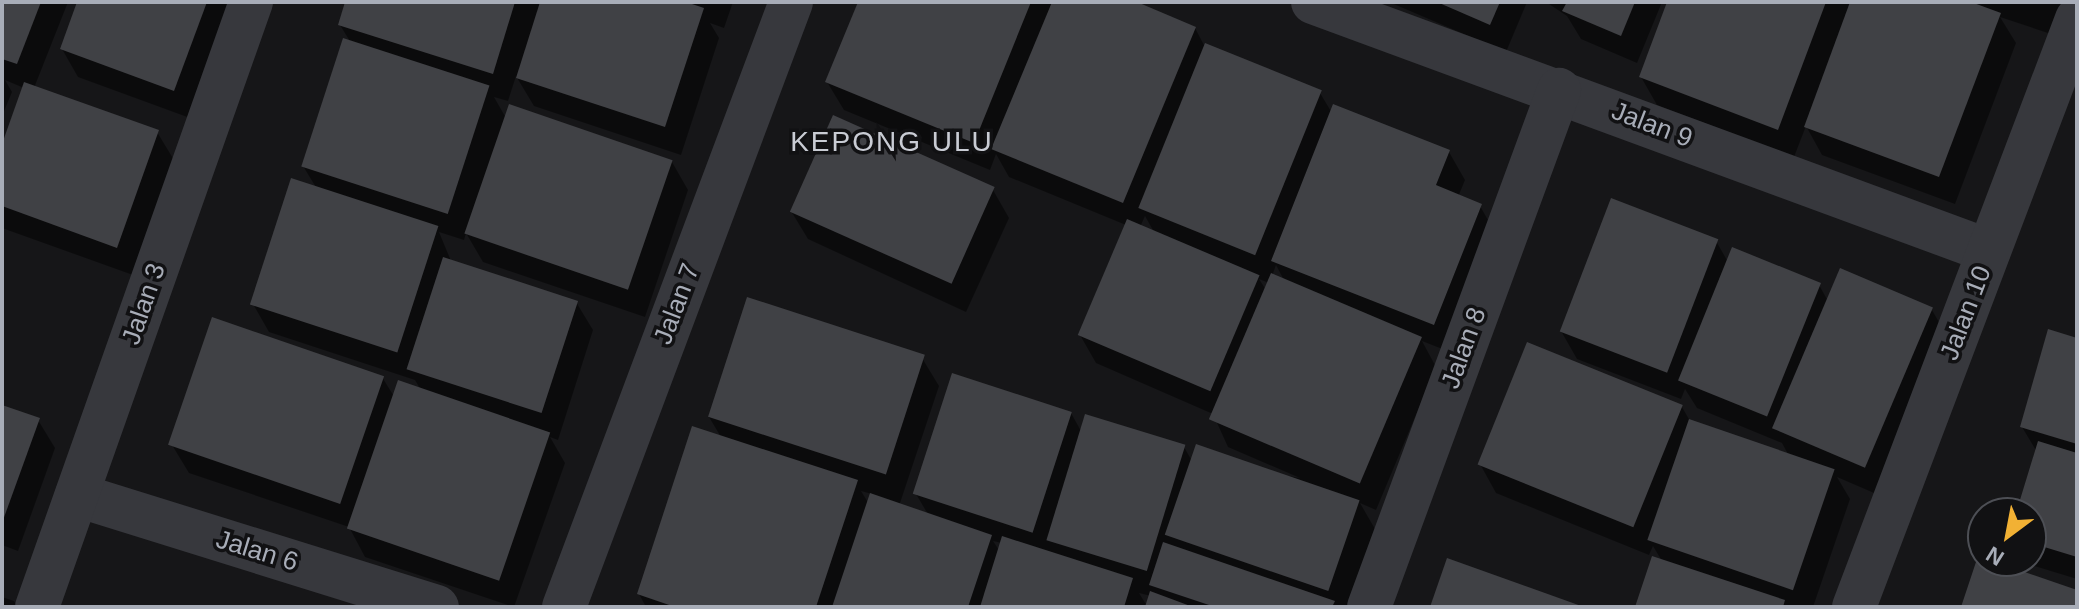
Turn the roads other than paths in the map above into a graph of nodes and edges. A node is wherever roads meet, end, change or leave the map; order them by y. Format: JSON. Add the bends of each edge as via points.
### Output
{"nodes":[{"id":1,"x":251,"y":2,"type":"edge"},
{"id":2,"x":791,"y":2,"type":"edge"},
{"id":3,"x":1313,"y":2,"type":"edge"},
{"id":4,"x":2077,"y":19,"type":"edge"},
{"id":5,"x":1559,"y":90,"type":"junction"},
{"id":6,"x":1989,"y":251,"type":"junction"},
{"id":7,"x":77,"y":495,"type":"junction"},
{"id":8,"x":37,"y":607,"type":"edge"},
{"id":9,"x":437,"y":607,"type":"edge"},
{"id":10,"x":564,"y":607,"type":"edge"},
{"id":11,"x":1369,"y":607,"type":"edge"},
{"id":12,"x":1854,"y":607,"type":"edge"}],
"edges":[{"from":1,"to":7,"type":"street","name":"Jalan 3"},
{"from":2,"to":10,"type":"street","name":"Jalan 7"},
{"from":3,"to":5,"type":"street","name":"Jalan 9"},
{"from":4,"to":6,"type":"street","name":"Jalan 10"},
{"from":5,"to":6,"type":"street","name":"Jalan 9"},
{"from":5,"to":11,"type":"street","name":"Jalan 8"},
{"from":6,"to":12,"type":"street","name":"Jalan 10"},
{"from":7,"to":8,"type":"street","name":"Jalan 3"},
{"from":7,"to":9,"type":"street","name":"Jalan 6"}]}
